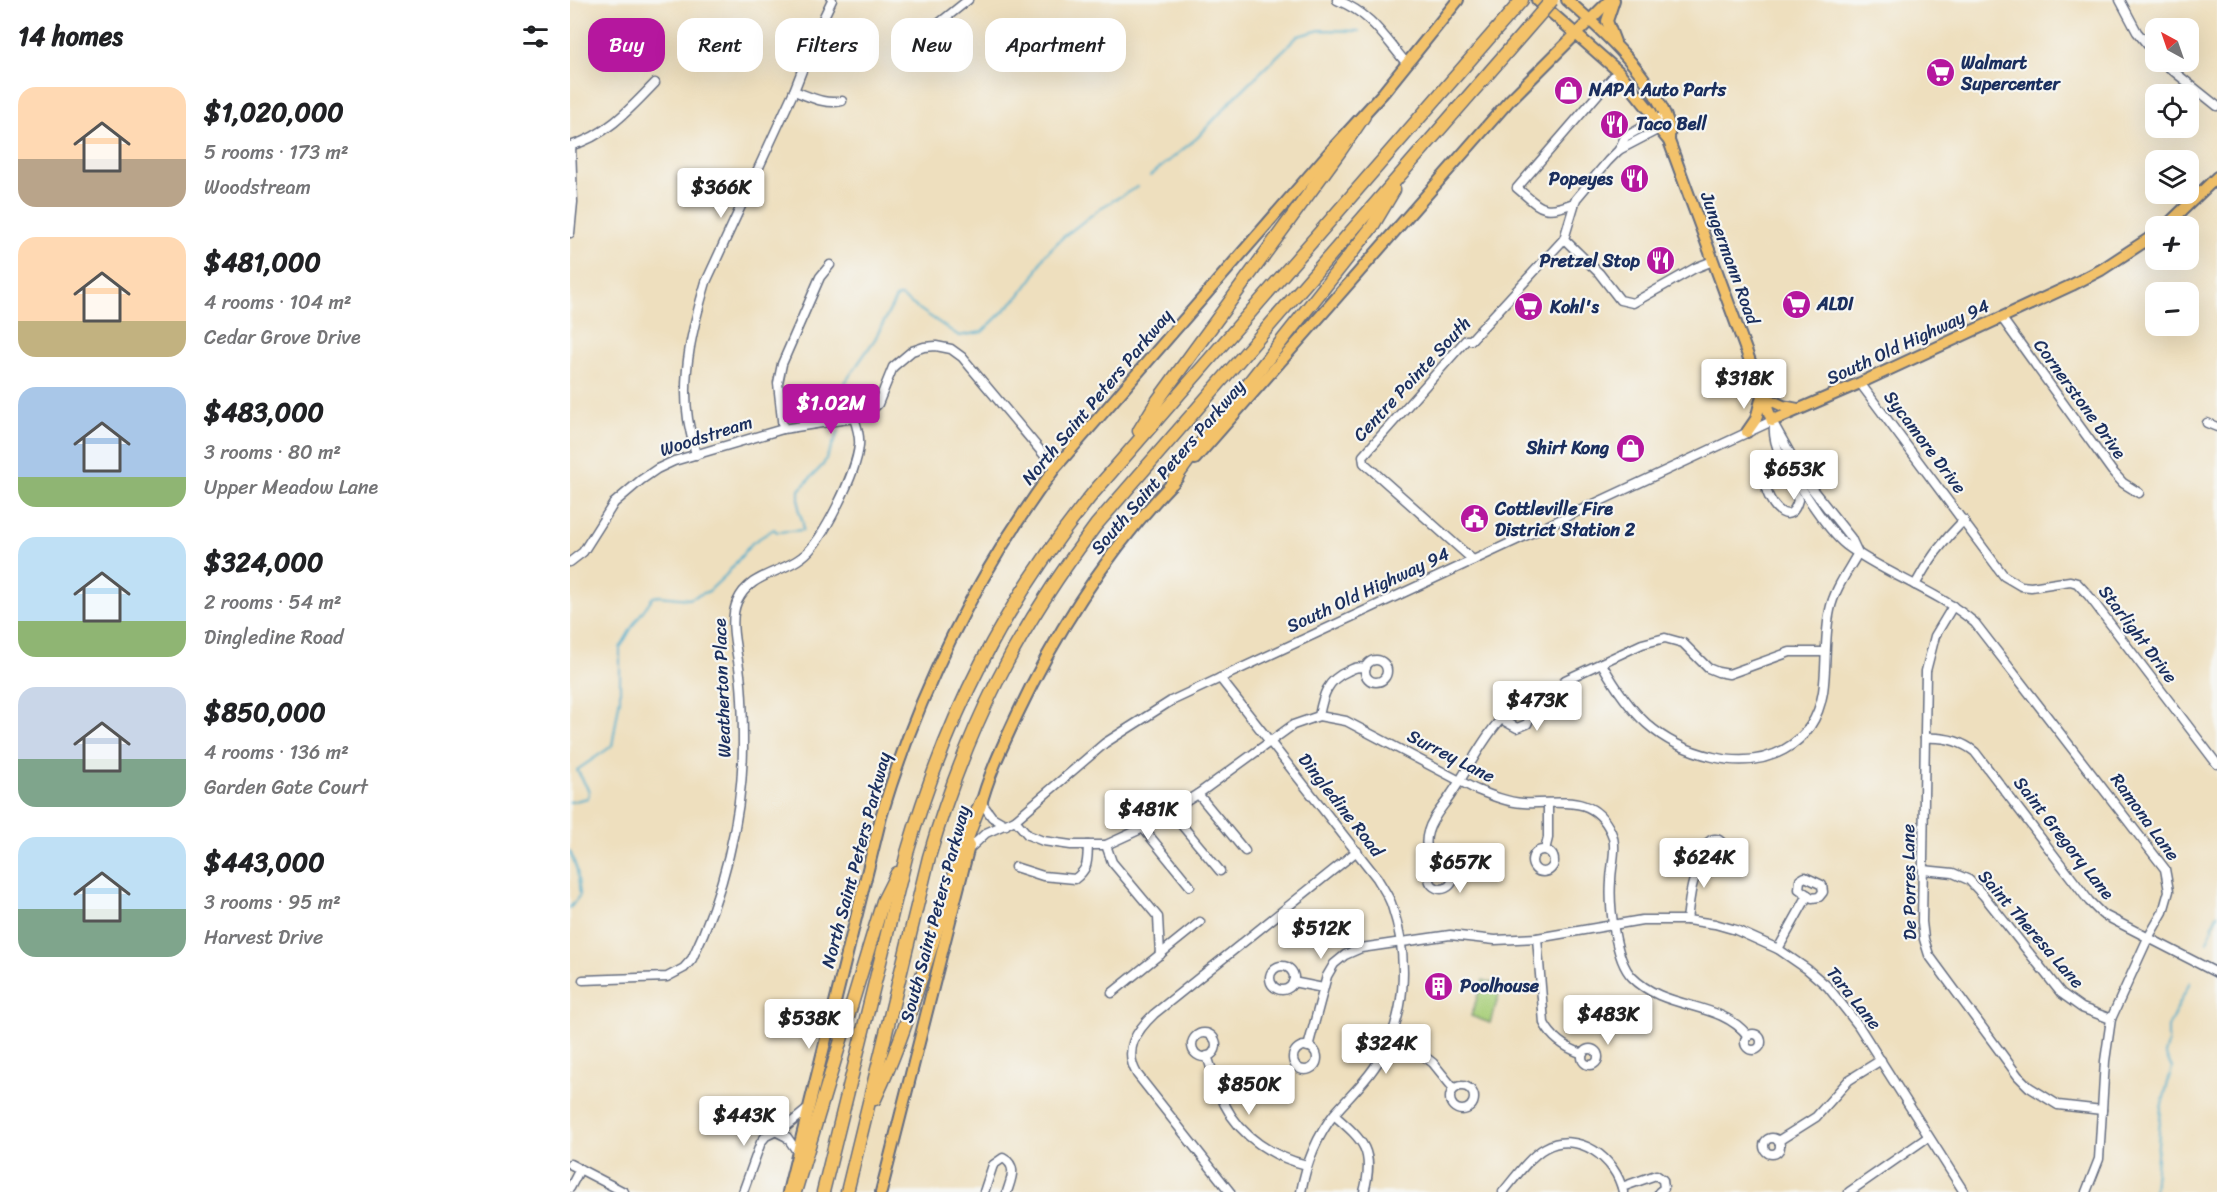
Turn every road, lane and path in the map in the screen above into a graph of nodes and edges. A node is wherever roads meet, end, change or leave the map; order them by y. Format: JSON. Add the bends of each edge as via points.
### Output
{"nodes":[{"id":1,"x":832,"y":0,"type":"edge"},
{"id":2,"x":968,"y":0,"type":"edge"},
{"id":3,"x":1337,"y":0,"type":"edge"},
{"id":4,"x":1458,"y":0,"type":"edge"},
{"id":5,"x":1522,"y":0,"type":"edge"},
{"id":6,"x":1537,"y":0,"type":"edge"},
{"id":7,"x":1552,"y":0,"type":"edge"},
{"id":8,"x":1567,"y":0,"type":"edge"},
{"id":9,"x":1612,"y":0,"type":"edge"},
{"id":10,"x":2120,"y":0,"type":"edge"},
{"id":11,"x":946,"y":18,"type":"edge"},
{"id":12,"x":1589,"y":20,"type":"junction"},
{"id":13,"x":1575,"y":34,"type":"junction"},
{"id":14,"x":2145,"y":42,"type":"edge"},
{"id":15,"x":1617,"y":48,"type":"junction"},
{"id":16,"x":1407,"y":64,"type":"junction"},
{"id":17,"x":1618,"y":71,"type":"junction"},
{"id":18,"x":2174,"y":72,"type":"edge"},
{"id":19,"x":656,"y":83,"type":"dead end"},
{"id":20,"x":794,"y":91,"type":"junction"},
{"id":21,"x":842,"y":101,"type":"dead end"},
{"id":22,"x":2217,"y":106,"type":"edge"},
{"id":23,"x":1364,"y":116,"type":"junction"},
{"id":24,"x":1662,"y":122,"type":"junction"},
{"id":25,"x":571,"y":146,"type":"edge"},
{"id":26,"x":1414,"y":159,"type":"junction"},
{"id":27,"x":2217,"y":177,"type":"edge"},
{"id":28,"x":1574,"y":203,"type":"junction"},
{"id":29,"x":2176,"y":216,"type":"edge"},
{"id":30,"x":570,"y":233,"type":"edge"},
{"id":31,"x":1564,"y":239,"type":"junction"},
{"id":32,"x":2145,"y":241,"type":"edge"},
{"id":33,"x":1713,"y":261,"type":"junction"},
{"id":34,"x":830,"y":265,"type":"dead end"},
{"id":35,"x":2001,"y":317,"type":"junction"},
{"id":36,"x":1860,"y":383,"type":"junction"},
{"id":37,"x":1762,"y":396,"type":"junction"},
{"id":38,"x":1799,"y":409,"type":"junction"},
{"id":39,"x":854,"y":418,"type":"junction"},
{"id":40,"x":1773,"y":423,"type":"junction"},
{"id":41,"x":2207,"y":423,"type":"dead end"},
{"id":42,"x":2217,"y":427,"type":"edge"},
{"id":43,"x":783,"y":429,"type":"junction"},
{"id":44,"x":1747,"y":432,"type":"junction"},
{"id":45,"x":696,"y":455,"type":"junction"},
{"id":46,"x":1119,"y":462,"type":"junction"},
{"id":47,"x":1055,"y":468,"type":"junction"},
{"id":48,"x":1172,"y":483,"type":"junction"},
{"id":49,"x":2139,"y":493,"type":"dead end"},
{"id":50,"x":1964,"y":520,"type":"junction"},
{"id":51,"x":1858,"y":553,"type":"junction"},
{"id":52,"x":1473,"y":560,"type":"junction"},
{"id":53,"x":570,"y":562,"type":"edge"},
{"id":54,"x":1915,"y":585,"type":"junction"},
{"id":55,"x":1953,"y":606,"type":"junction"},
{"id":56,"x":1824,"y":652,"type":"junction"},
{"id":57,"x":1602,"y":664,"type":"junction"},
{"id":58,"x":1366,"y":668,"type":"dead end"},
{"id":59,"x":1220,"y":678,"type":"junction"},
{"id":60,"x":1565,"y":680,"type":"dead end"},
{"id":61,"x":1319,"y":716,"type":"junction"},
{"id":62,"x":1501,"y":719,"type":"dead end"},
{"id":63,"x":1925,"y":738,"type":"junction"},
{"id":64,"x":1270,"y":743,"type":"junction"},
{"id":65,"x":2217,"y":764,"type":"edge"},
{"id":66,"x":1460,"y":781,"type":"junction"},
{"id":67,"x":1198,"y":794,"type":"junction"},
{"id":68,"x":981,"y":802,"type":"junction"},
{"id":69,"x":1548,"y":803,"type":"junction"},
{"id":70,"x":1170,"y":811,"type":"junction"},
{"id":71,"x":1015,"y":820,"type":"junction"},
{"id":72,"x":1006,"y":825,"type":"junction"},
{"id":73,"x":1143,"y":828,"type":"junction"},
{"id":74,"x":1088,"y":845,"type":"junction"},
{"id":75,"x":1106,"y":845,"type":"junction"},
{"id":76,"x":969,"y":849,"type":"junction"},
{"id":77,"x":1545,"y":850,"type":"dead end"},
{"id":78,"x":1245,"y":851,"type":"dead end"},
{"id":79,"x":1357,"y":851,"type":"junction"},
{"id":80,"x":907,"y":853,"type":"junction"},
{"id":81,"x":1710,"y":853,"type":"dead end"},
{"id":82,"x":1015,"y":867,"type":"dead end"},
{"id":83,"x":1435,"y":868,"type":"dead end"},
{"id":84,"x":1923,"y":870,"type":"junction"},
{"id":85,"x":1220,"y":871,"type":"dead end"},
{"id":86,"x":1190,"y":886,"type":"dead end"},
{"id":87,"x":1808,"y":896,"type":"dead end"},
{"id":88,"x":1687,"y":920,"type":"junction"},
{"id":89,"x":1200,"y":922,"type":"dead end"},
{"id":90,"x":1614,"y":925,"type":"junction"},
{"id":91,"x":1537,"y":938,"type":"junction"},
{"id":92,"x":2148,"y":938,"type":"junction"},
{"id":93,"x":1401,"y":942,"type":"junction"},
{"id":94,"x":1778,"y":949,"type":"junction"},
{"id":95,"x":1160,"y":955,"type":"junction"},
{"id":96,"x":2217,"y":973,"type":"edge"},
{"id":97,"x":583,"y":980,"type":"dead end"},
{"id":98,"x":1293,"y":982,"type":"dead end"},
{"id":99,"x":1323,"y":988,"type":"junction"},
{"id":100,"x":1112,"y":993,"type":"dead end"},
{"id":101,"x":2111,"y":1019,"type":"junction"},
{"id":102,"x":1748,"y":1036,"type":"dead end"},
{"id":103,"x":1389,"y":1039,"type":"junction"},
{"id":104,"x":1308,"y":1047,"type":"dead end"},
{"id":105,"x":1583,"y":1054,"type":"dead end"},
{"id":106,"x":1207,"y":1056,"type":"dead end"},
{"id":107,"x":1881,"y":1060,"type":"junction"},
{"id":108,"x":1455,"y":1089,"type":"dead end"},
{"id":109,"x":810,"y":1108,"type":"junction"},
{"id":110,"x":2102,"y":1110,"type":"junction"},
{"id":111,"x":1334,"y":1115,"type":"junction"},
{"id":112,"x":864,"y":1122,"type":"junction"},
{"id":113,"x":777,"y":1132,"type":"junction"},
{"id":114,"x":1928,"y":1137,"type":"junction"},
{"id":115,"x":1779,"y":1141,"type":"dead end"},
{"id":116,"x":798,"y":1153,"type":"junction"},
{"id":117,"x":570,"y":1164,"type":"edge"},
{"id":118,"x":1307,"y":1165,"type":"junction"},
{"id":119,"x":580,"y":1169,"type":"junction"},
{"id":120,"x":570,"y":1188,"type":"edge"},
{"id":121,"x":1623,"y":1189,"type":"edge"},
{"id":122,"x":624,"y":1192,"type":"edge"},
{"id":123,"x":742,"y":1192,"type":"edge"},
{"id":124,"x":788,"y":1192,"type":"edge"},
{"id":125,"x":795,"y":1192,"type":"edge"},
{"id":126,"x":823,"y":1192,"type":"edge"},
{"id":127,"x":847,"y":1192,"type":"edge"},
{"id":128,"x":881,"y":1192,"type":"edge"},
{"id":129,"x":984,"y":1192,"type":"edge"},
{"id":130,"x":1007,"y":1192,"type":"edge"},
{"id":131,"x":1230,"y":1192,"type":"edge"},
{"id":132,"x":1301,"y":1192,"type":"edge"},
{"id":133,"x":1364,"y":1192,"type":"edge"},
{"id":134,"x":1503,"y":1192,"type":"edge"},
{"id":135,"x":1659,"y":1192,"type":"edge"},
{"id":136,"x":1849,"y":1192,"type":"edge"},
{"id":137,"x":1964,"y":1192,"type":"edge"},
{"id":138,"x":2086,"y":1192,"type":"edge"}],
"edges":[{"from":1,"to":20,"type":"street"},
{"from":2,"to":11,"type":"street"},
{"from":3,"to":16,"type":"street","via":[[1367,16]]},
{"from":4,"to":16,"type":"main road","name":"North Saint Peters Parkway"},
{"from":5,"to":46,"type":"highway"},
{"from":6,"to":13,"type":"main road","name":"Jungermann Road"},
{"from":7,"to":26,"type":"highway","bridge":true},
{"from":8,"to":12,"type":"main road","name":"Jungermann Road"},
{"from":9,"to":12,"type":"main road","name":"South Saint Peters Parkway"},
{"from":9,"to":15,"type":"main road","via":[[1607,21]]},
{"from":10,"to":14,"type":"street"},
{"from":12,"to":13,"type":"main road","name":"South Saint Peters Parkway"},
{"from":12,"to":15,"type":"main road","name":"Jungermann Road"},
{"from":13,"to":17,"type":"main road","name":"Jungermann Road"},
{"from":13,"to":48,"type":"main road","name":"South Saint Peters Parkway","via":[[1509,101]]},
{"from":15,"to":24,"type":"main road","name":"Jungermann Road","via":[[1652,91]]},
{"from":16,"to":23,"type":"main road","name":"North Saint Peters Parkway"},
{"from":17,"to":24,"type":"main road","name":"Jungermann Road"},
{"from":17,"to":28,"type":"street","via":[[1517,188],[1547,210]]},
{"from":18,"to":22,"type":"street"},
{"from":19,"to":25,"type":"street","via":[[614,124]]},
{"from":20,"to":21,"type":"street","via":[[819,101]]},
{"from":20,"to":45,"type":"street","via":[[706,282],[695,320],[687,391]]},
{"from":23,"to":46,"type":"highway","via":[[1158,400]]},
{"from":23,"to":47,"type":"main road","name":"North Saint Peters Parkway"},
{"from":24,"to":28,"type":"street","name":"Centre Pointe South","via":[[1625,137],[1619,150]]},
{"from":24,"to":33,"type":"main road","name":"Jungermann Road"},
{"from":25,"to":30,"type":"street"},
{"from":26,"to":48,"type":"highway","via":[[1372,226]]},
{"from":26,"to":112,"type":"highway","via":[[1102,518],[1061,572],[1017,641],[969,740],[941,817]]},
{"from":27,"to":29,"type":"main road"},
{"from":28,"to":31,"type":"street","name":"Centre Pointe South"},
{"from":31,"to":33,"type":"street","via":[[1620,300],[1632,303]]},
{"from":31,"to":52,"type":"street","name":"Centre Pointe South","via":[[1471,340],[1466,340],[1363,456],[1364,462]]},
{"from":32,"to":35,"type":"main road","name":"South Old Highway 94","via":[[2102,270]]},
{"from":33,"to":37,"type":"main road","name":"Jungermann Road"},
{"from":34,"to":43,"type":"street","via":[[820,277],[782,364],[778,383]]},
{"from":35,"to":36,"type":"main road","name":"South Old Highway 94"},
{"from":35,"to":49,"type":"street","name":"Cornerstone Drive","via":[[2112,471]]},
{"from":36,"to":38,"type":"main road","name":"South Old Highway 94"},
{"from":36,"to":50,"type":"street","name":"Sycamore Drive"},
{"from":37,"to":38,"type":"main road"},
{"from":37,"to":40,"type":"main road","name":"Jungermann Road"},
{"from":37,"to":44,"type":"main road","via":[[1756,419]]},
{"from":38,"to":40,"type":"main road","name":"South Old Highway 94"},
{"from":39,"to":43,"type":"street","name":"Woodstream"},
{"from":39,"to":47,"type":"street","name":"Woodstream","via":[[878,404],[888,375],[902,358],[924,347],[951,349],[962,357]]},
{"from":39,"to":97,"type":"street","name":"Weatherton Place","via":[[859,447],[851,477],[813,548],[785,568],[754,581],[735,605],[733,624],[743,749],[740,789],[723,877],[692,959],[667,976]]},
{"from":40,"to":44,"type":"street","name":"South Old Highway 94"},
{"from":40,"to":51,"type":"street","name":"Ramona Lane","via":[[1799,484],[1851,538]]},
{"from":41,"to":42,"type":"street"},
{"from":43,"to":45,"type":"street","name":"Woodstream"},
{"from":44,"to":52,"type":"street","name":"South Old Highway 94"},
{"from":45,"to":53,"type":"street","name":"Woodstream","via":[[657,469],[626,491],[602,519],[583,552]]},
{"from":46,"to":80,"type":"highway","via":[[1046,553],[986,651],[948,732]]},
{"from":47,"to":109,"type":"main road","name":"North Saint Peters Parkway","via":[[962,615],[904,742],[881,817]]},
{"from":48,"to":68,"type":"main road","name":"South Saint Peters Parkway","via":[[1105,564],[1060,632],[1005,741]]},
{"from":50,"to":54,"type":"street","via":[[1937,548]]},
{"from":50,"to":65,"type":"street","name":"Starlight Drive","via":[[2004,576],[2013,582],[2031,587],[2064,580],[2076,583]]},
{"from":51,"to":54,"type":"street","name":"Ramona Lane"},
{"from":51,"to":56,"type":"street","via":[[1830,609]]},
{"from":52,"to":59,"type":"street","name":"South Old Highway 94"},
{"from":54,"to":55,"type":"street","name":"Ramona Lane"},
{"from":55,"to":63,"type":"street","name":"De Porres Lane","via":[[1929,654]]},
{"from":55,"to":92,"type":"street","name":"Ramona Lane","via":[[1983,630],[2165,868],[2169,891],[2163,912]]},
{"from":56,"to":57,"type":"street","via":[[1790,652],[1729,674],[1708,668],[1683,643],[1665,638],[1642,644]]},
{"from":56,"to":57,"type":"street","via":[[1821,704],[1806,733],[1788,749],[1750,759],[1712,757],[1666,739],[1628,705]]},
{"from":57,"to":60,"type":"street"},
{"from":58,"to":61,"type":"street","via":[[1359,666],[1339,675],[1326,687]]},
{"from":59,"to":64,"type":"street","name":"Dingledine Road"},
{"from":59,"to":71,"type":"street","name":"South Old Highway 94","via":[[1126,728]]},
{"from":61,"to":64,"type":"street","via":[[1293,724]]},
{"from":61,"to":66,"type":"street","name":"Surrey Lane","via":[[1346,721]]},
{"from":62,"to":66,"type":"street","via":[[1485,736]]},
{"from":63,"to":84,"type":"street","name":"De Porres Lane"},
{"from":63,"to":92,"type":"street","name":"Saint Gregory Lane","via":[[1953,739],[1975,752],[2089,901],[2102,914]]},
{"from":64,"to":67,"type":"street"},
{"from":64,"to":79,"type":"street","name":"Dingledine Road"},
{"from":66,"to":69,"type":"street","name":"Surrey Lane","via":[[1503,799]]},
{"from":66,"to":83,"type":"street","via":[[1427,833],[1426,847]]},
{"from":67,"to":70,"type":"street"},
{"from":67,"to":78,"type":"street"},
{"from":68,"to":72,"type":"street","via":[[992,817]]},
{"from":68,"to":76,"type":"main road","name":"South Saint Peters Parkway"},
{"from":68,"to":112,"type":"highway","via":[[892,1062]]},
{"from":69,"to":77,"type":"street"},
{"from":69,"to":90,"type":"street","name":"Surrey Lane","via":[[1583,804],[1600,815],[1612,833],[1615,847],[1610,883]]},
{"from":70,"to":73,"type":"street"},
{"from":70,"to":85,"type":"street"},
{"from":71,"to":72,"type":"street","name":"South Old Highway 94"},
{"from":71,"to":74,"type":"street","via":[[1028,836],[1042,842]]},
{"from":72,"to":76,"type":"street","name":"South Old Highway 94","via":[[986,834]]},
{"from":73,"to":75,"type":"street"},
{"from":73,"to":86,"type":"street"},
{"from":74,"to":75,"type":"street"},
{"from":74,"to":82,"type":"street","via":[[1086,867],[1075,879],[1043,876]]},
{"from":75,"to":95,"type":"street","via":[[1112,862],[1158,917]]},
{"from":76,"to":128,"type":"main road","name":"South Saint Peters Parkway"},
{"from":79,"to":93,"type":"street","name":"Dingledine Road","via":[[1392,905]]},
{"from":79,"to":131,"type":"street","via":[[1154,1014],[1131,1043],[1130,1059],[1137,1074]]},
{"from":80,"to":125,"type":"highway","via":[[883,901]]},
{"from":80,"to":126,"type":"highway"},
{"from":81,"to":88,"type":"street","via":[[1692,880]]},
{"from":84,"to":101,"type":"street","name":"Saint Theresa Lane","via":[[1969,879],[2061,993],[2082,1008]]},
{"from":84,"to":110,"type":"street","name":"De Porres Lane","via":[[1924,939],[1929,955],[2018,1076],[2058,1105]]},
{"from":87,"to":94,"type":"street"},
{"from":88,"to":90,"type":"street","name":"Tara Lane","via":[[1642,920]]},
{"from":88,"to":94,"type":"street","name":"Tara Lane","via":[[1736,930]]},
{"from":89,"to":95,"type":"street"},
{"from":90,"to":91,"type":"street","name":"Tara Lane"},
{"from":90,"to":102,"type":"street","name":"Surrey Lane","via":[[1623,963],[1632,978],[1666,999],[1726,1018]]},
{"from":91,"to":93,"type":"street","name":"Tara Lane","via":[[1496,940],[1450,935]]},
{"from":91,"to":105,"type":"street","via":[[1544,1023],[1558,1041]]},
{"from":92,"to":96,"type":"street","name":"Saint Gregory Lane"},
{"from":92,"to":101,"type":"street","name":"Ramona Lane"},
{"from":93,"to":99,"type":"street","name":"Tara Lane","via":[[1361,948],[1346,955],[1334,964]]},
{"from":93,"to":103,"type":"street","name":"Dingledine Road","via":[[1401,1004]]},
{"from":94,"to":107,"type":"street","name":"Tara Lane","via":[[1828,987]]},
{"from":95,"to":100,"type":"street"},
{"from":98,"to":99,"type":"street"},
{"from":99,"to":104,"type":"street","name":"Tara Lane"},
{"from":101,"to":110,"type":"street","name":"Ramona Lane"},
{"from":103,"to":108,"type":"street","via":[[1419,1052]]},
{"from":103,"to":111,"type":"street","name":"Dingledine Road","via":[[1369,1075]]},
{"from":106,"to":118,"type":"street","via":[[1226,1107],[1246,1132],[1263,1148]]},
{"from":107,"to":114,"type":"street","name":"Tara Lane"},
{"from":107,"to":115,"type":"street","via":[[1849,1080],[1816,1117]]},
{"from":109,"to":113,"type":"street"},
{"from":109,"to":116,"type":"main road","name":"North Saint Peters Parkway"},
{"from":110,"to":138,"type":"street","name":"Ramona Lane","via":[[2099,1159]]},
{"from":111,"to":118,"type":"street","name":"Dingledine Road"},
{"from":111,"to":133,"type":"street","via":[[1364,1146],[1370,1172]]},
{"from":112,"to":127,"type":"highway"},
{"from":113,"to":116,"type":"street","via":[[787,1137]]},
{"from":113,"to":123,"type":"street","via":[[761,1142]]},
{"from":114,"to":136,"type":"street"},
{"from":114,"to":137,"type":"street","name":"Tara Lane"},
{"from":116,"to":124,"type":"main road","name":"North Saint Peters Parkway"},
{"from":117,"to":119,"type":"street"},
{"from":118,"to":132,"type":"street","name":"Dingledine Road"},
{"from":119,"to":120,"type":"street"},
{"from":119,"to":122,"type":"street"},
{"from":121,"to":134,"type":"street","via":[[1595,1150],[1579,1143],[1562,1143],[1540,1152]]},
{"from":121,"to":135,"type":"street","via":[[1656,1175],[1663,1180],[1664,1188]]},
{"from":129,"to":130,"type":"street","via":[[993,1165],[1003,1158],[1013,1169]]}]}
